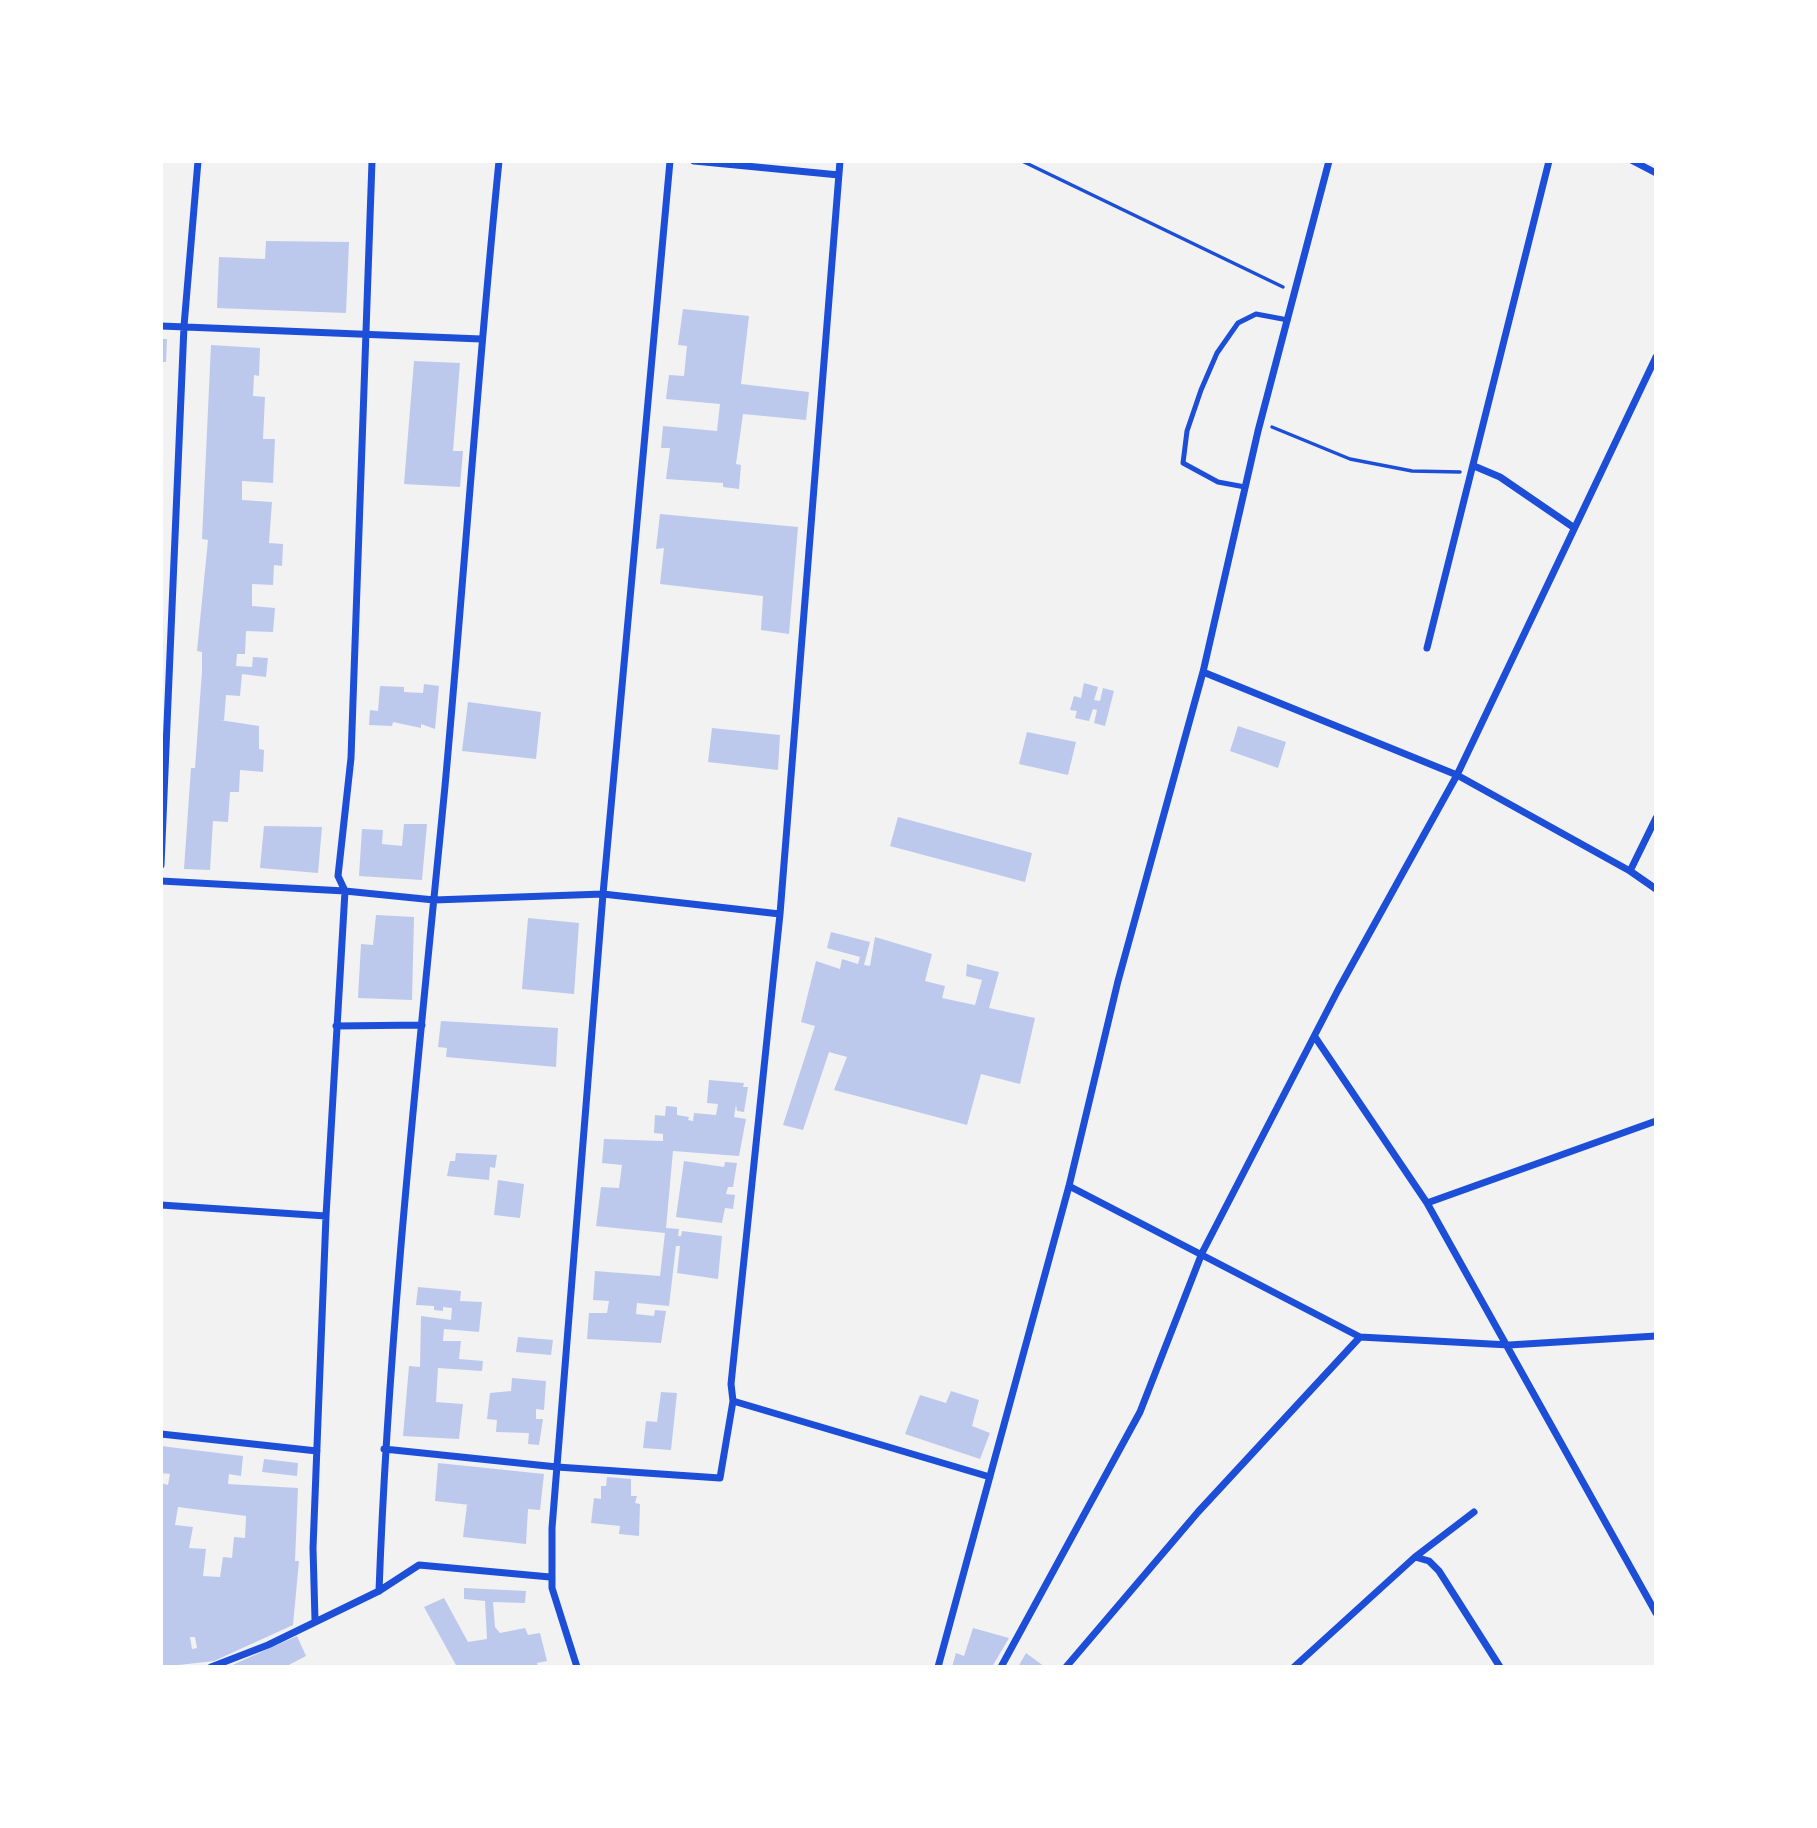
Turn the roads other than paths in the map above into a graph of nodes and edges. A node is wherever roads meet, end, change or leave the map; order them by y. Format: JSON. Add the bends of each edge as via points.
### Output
{"nodes":[{"id":1,"x":198,"y":161,"type":"edge"},
{"id":2,"x":372,"y":161,"type":"edge"},
{"id":3,"x":499,"y":161,"type":"edge"},
{"id":4,"x":670,"y":161,"type":"edge"},
{"id":5,"x":694,"y":161,"type":"edge"},
{"id":6,"x":841,"y":161,"type":"edge"},
{"id":7,"x":1329,"y":161,"type":"edge"},
{"id":8,"x":1549,"y":161,"type":"edge"},
{"id":9,"x":1633,"y":161,"type":"edge"},
{"id":10,"x":1656,"y":173,"type":"edge"},
{"id":11,"x":839,"y":175,"type":"junction"},
{"id":12,"x":1288,"y":320,"type":"junction"},
{"id":13,"x":161,"y":326,"type":"edge"},
{"id":14,"x":184,"y":326,"type":"junction"},
{"id":15,"x":365,"y":333,"type":"junction"},
{"id":16,"x":481,"y":339,"type":"junction"},
{"id":17,"x":1656,"y":357,"type":"edge"},
{"id":18,"x":1474,"y":468,"type":"junction"},
{"id":19,"x":1245,"y":487,"type":"junction"},
{"id":20,"x":1573,"y":527,"type":"junction"},
{"id":21,"x":1427,"y":648,"type":"dead end"},
{"id":22,"x":1203,"y":672,"type":"junction"},
{"id":23,"x":1457,"y":775,"type":"junction"},
{"id":24,"x":1656,"y":818,"type":"edge"},
{"id":25,"x":161,"y":865,"type":"edge"},
{"id":26,"x":1630,"y":871,"type":"junction"},
{"id":27,"x":161,"y":881,"type":"edge"},
{"id":28,"x":1656,"y":890,"type":"edge"},
{"id":29,"x":345,"y":891,"type":"junction"},
{"id":30,"x":603,"y":894,"type":"junction"},
{"id":31,"x":434,"y":900,"type":"junction"},
{"id":32,"x":779,"y":914,"type":"junction"},
{"id":33,"x":422,"y":1025,"type":"junction"},
{"id":34,"x":335,"y":1027,"type":"junction"},
{"id":35,"x":1315,"y":1037,"type":"junction"},
{"id":36,"x":1656,"y":1121,"type":"edge"},
{"id":37,"x":1069,"y":1186,"type":"junction"},
{"id":38,"x":1427,"y":1203,"type":"junction"},
{"id":39,"x":161,"y":1205,"type":"edge"},
{"id":40,"x":326,"y":1216,"type":"junction"},
{"id":41,"x":1202,"y":1253,"type":"junction"},
{"id":42,"x":1656,"y":1336,"type":"edge"},
{"id":43,"x":1360,"y":1337,"type":"junction"},
{"id":44,"x":1509,"y":1345,"type":"junction"},
{"id":45,"x":733,"y":1401,"type":"junction"},
{"id":46,"x":161,"y":1434,"type":"edge"},
{"id":47,"x":384,"y":1449,"type":"junction"},
{"id":48,"x":317,"y":1451,"type":"junction"},
{"id":49,"x":557,"y":1467,"type":"junction"},
{"id":50,"x":990,"y":1477,"type":"junction"},
{"id":51,"x":1474,"y":1512,"type":"dead end"},
{"id":52,"x":1415,"y":1557,"type":"junction"},
{"id":53,"x":550,"y":1577,"type":"junction"},
{"id":54,"x":379,"y":1591,"type":"junction"},
{"id":55,"x":1656,"y":1613,"type":"edge"},
{"id":56,"x":315,"y":1620,"type":"junction"},
{"id":57,"x":211,"y":1667,"type":"edge"},
{"id":58,"x":577,"y":1667,"type":"edge"},
{"id":59,"x":938,"y":1667,"type":"edge"},
{"id":60,"x":1001,"y":1667,"type":"edge"},
{"id":61,"x":1066,"y":1667,"type":"edge"},
{"id":62,"x":1294,"y":1667,"type":"edge"},
{"id":63,"x":1500,"y":1667,"type":"edge"}],
"edges":[{"from":1,"to":14,"type":"street"},
{"from":2,"to":15,"type":"street"},
{"from":3,"to":16,"type":"street"},
{"from":4,"to":30,"type":"street"},
{"from":5,"to":11,"type":"street"},
{"from":6,"to":11,"type":"street"},
{"from":7,"to":12,"type":"street"},
{"from":8,"to":18,"type":"street"},
{"from":9,"to":10,"type":"street"},
{"from":11,"to":32,"type":"street"},
{"from":12,"to":19,"type":"street"},
{"from":12,"to":19,"type":"lane","via":[[1256,314],[1238,323],[1217,352],[1186,430],[1183,463],[1219,482]]},
{"from":13,"to":14,"type":"street"},
{"from":14,"to":15,"type":"street"},
{"from":14,"to":25,"type":"street"},
{"from":15,"to":16,"type":"street"},
{"from":15,"to":29,"type":"street","via":[[351,758],[338,876]]},
{"from":16,"to":31,"type":"street","via":[[469,526]]},
{"from":17,"to":20,"type":"street"},
{"from":18,"to":20,"type":"street","via":[[1500,477]]},
{"from":18,"to":21,"type":"street"},
{"from":19,"to":22,"type":"street"},
{"from":20,"to":23,"type":"street"},
{"from":22,"to":23,"type":"street"},
{"from":22,"to":37,"type":"street","via":[[1118,981]]},
{"from":23,"to":26,"type":"street"},
{"from":23,"to":35,"type":"street"},
{"from":24,"to":26,"type":"street"},
{"from":26,"to":28,"type":"street"},
{"from":27,"to":29,"type":"street"},
{"from":29,"to":31,"type":"street"},
{"from":29,"to":34,"type":"street"},
{"from":30,"to":31,"type":"street"},
{"from":30,"to":32,"type":"street"},
{"from":30,"to":49,"type":"street"},
{"from":31,"to":33,"type":"street"},
{"from":32,"to":45,"type":"street","via":[[731,1384]]},
{"from":33,"to":34,"type":"street"},
{"from":33,"to":47,"type":"street"},
{"from":34,"to":40,"type":"street"},
{"from":35,"to":38,"type":"street"},
{"from":35,"to":41,"type":"street"},
{"from":36,"to":38,"type":"street"},
{"from":37,"to":41,"type":"street"},
{"from":37,"to":50,"type":"street"},
{"from":38,"to":44,"type":"street"},
{"from":39,"to":40,"type":"street"},
{"from":40,"to":48,"type":"street"},
{"from":41,"to":43,"type":"street"},
{"from":41,"to":60,"type":"street","via":[[1140,1412]]},
{"from":42,"to":44,"type":"street"},
{"from":43,"to":44,"type":"street"},
{"from":43,"to":61,"type":"street","via":[[1198,1512]]},
{"from":44,"to":55,"type":"street"},
{"from":45,"to":49,"type":"street","via":[[720,1478]]},
{"from":45,"to":50,"type":"street"},
{"from":46,"to":48,"type":"street"},
{"from":47,"to":49,"type":"street"},
{"from":47,"to":54,"type":"street"},
{"from":48,"to":56,"type":"street"},
{"from":49,"to":53,"type":"street"},
{"from":50,"to":59,"type":"street"},
{"from":51,"to":52,"type":"street"},
{"from":52,"to":62,"type":"street"},
{"from":52,"to":63,"type":"street","via":[[1429,1561],[1439,1571]]},
{"from":53,"to":54,"type":"street","via":[[419,1565]]},
{"from":53,"to":58,"type":"street"},
{"from":54,"to":56,"type":"street"},
{"from":56,"to":57,"type":"street"}]}
